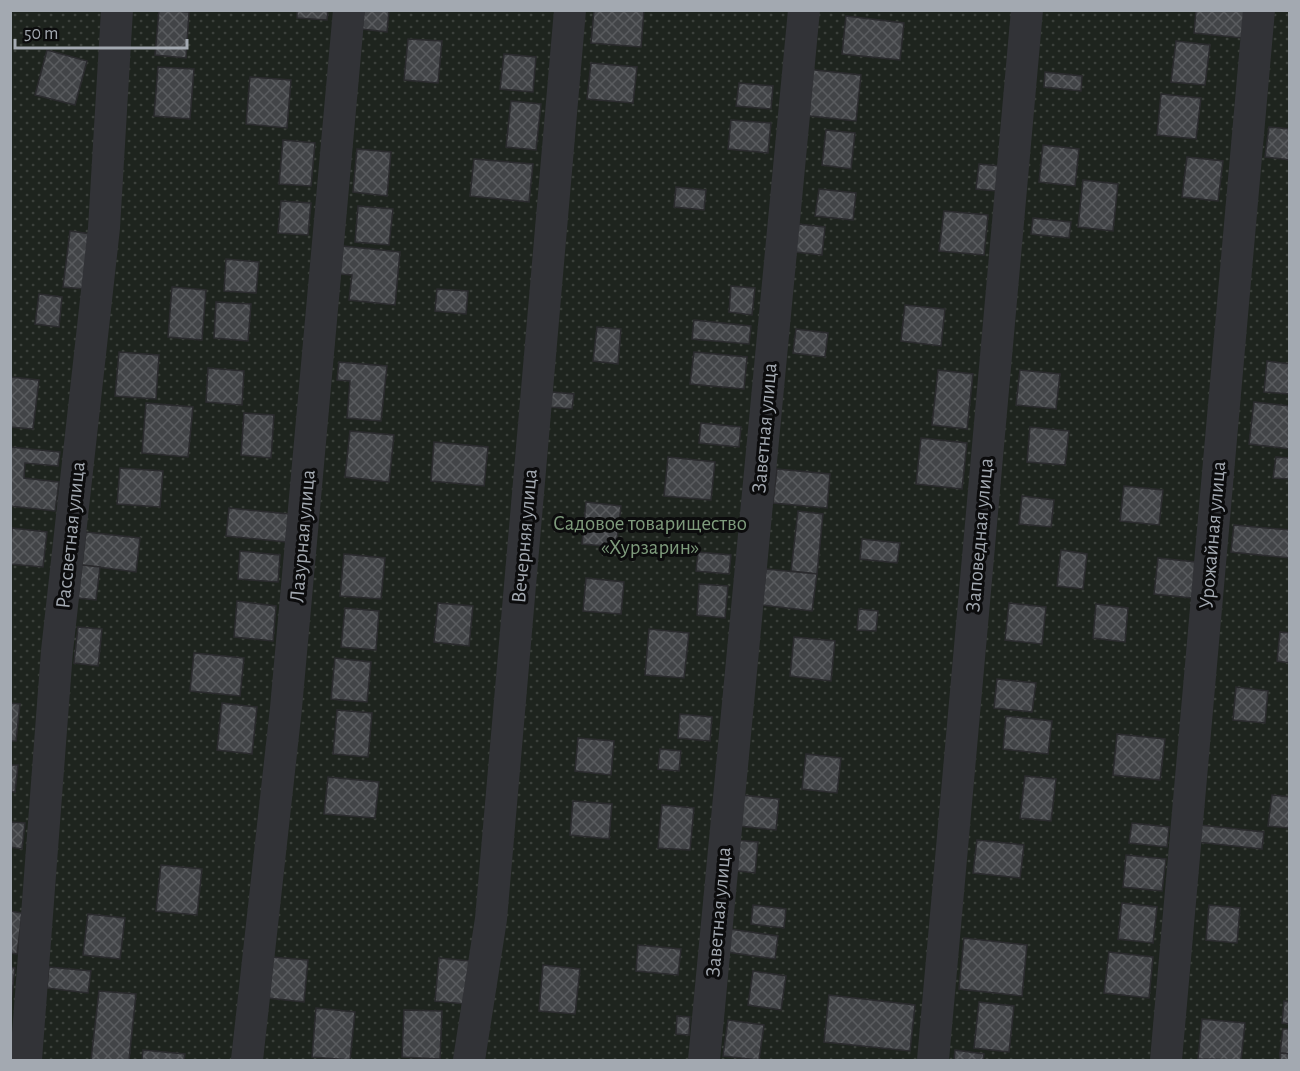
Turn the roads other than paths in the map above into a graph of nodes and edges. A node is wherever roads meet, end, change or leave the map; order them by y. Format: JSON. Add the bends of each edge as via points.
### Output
{"nodes":[{"id":1,"x":117,"y":10,"type":"edge"},
{"id":2,"x":349,"y":10,"type":"edge"},
{"id":3,"x":570,"y":10,"type":"edge"},
{"id":4,"x":804,"y":10,"type":"edge"},
{"id":5,"x":1027,"y":10,"type":"edge"},
{"id":6,"x":1259,"y":10,"type":"edge"},
{"id":7,"x":26,"y":1060,"type":"edge"},
{"id":8,"x":248,"y":1060,"type":"edge"},
{"id":9,"x":469,"y":1060,"type":"edge"},
{"id":10,"x":704,"y":1060,"type":"edge"},
{"id":11,"x":933,"y":1060,"type":"edge"},
{"id":12,"x":1166,"y":1060,"type":"edge"}],
"edges":[{"from":1,"to":7,"type":"street","name":"Рассветная улица","via":[[104,228],[57,651]]},
{"from":2,"to":8,"type":"street","name":"Лазурная улица","via":[[286,708]]},
{"from":3,"to":9,"type":"street","name":"Вечерняя улица","via":[[491,919]]},
{"from":4,"to":10,"type":"street","name":"Заветная улица"},
{"from":5,"to":11,"type":"street","name":"Заповедная улица"},
{"from":6,"to":12,"type":"street","name":"Урожайная улица"}]}
